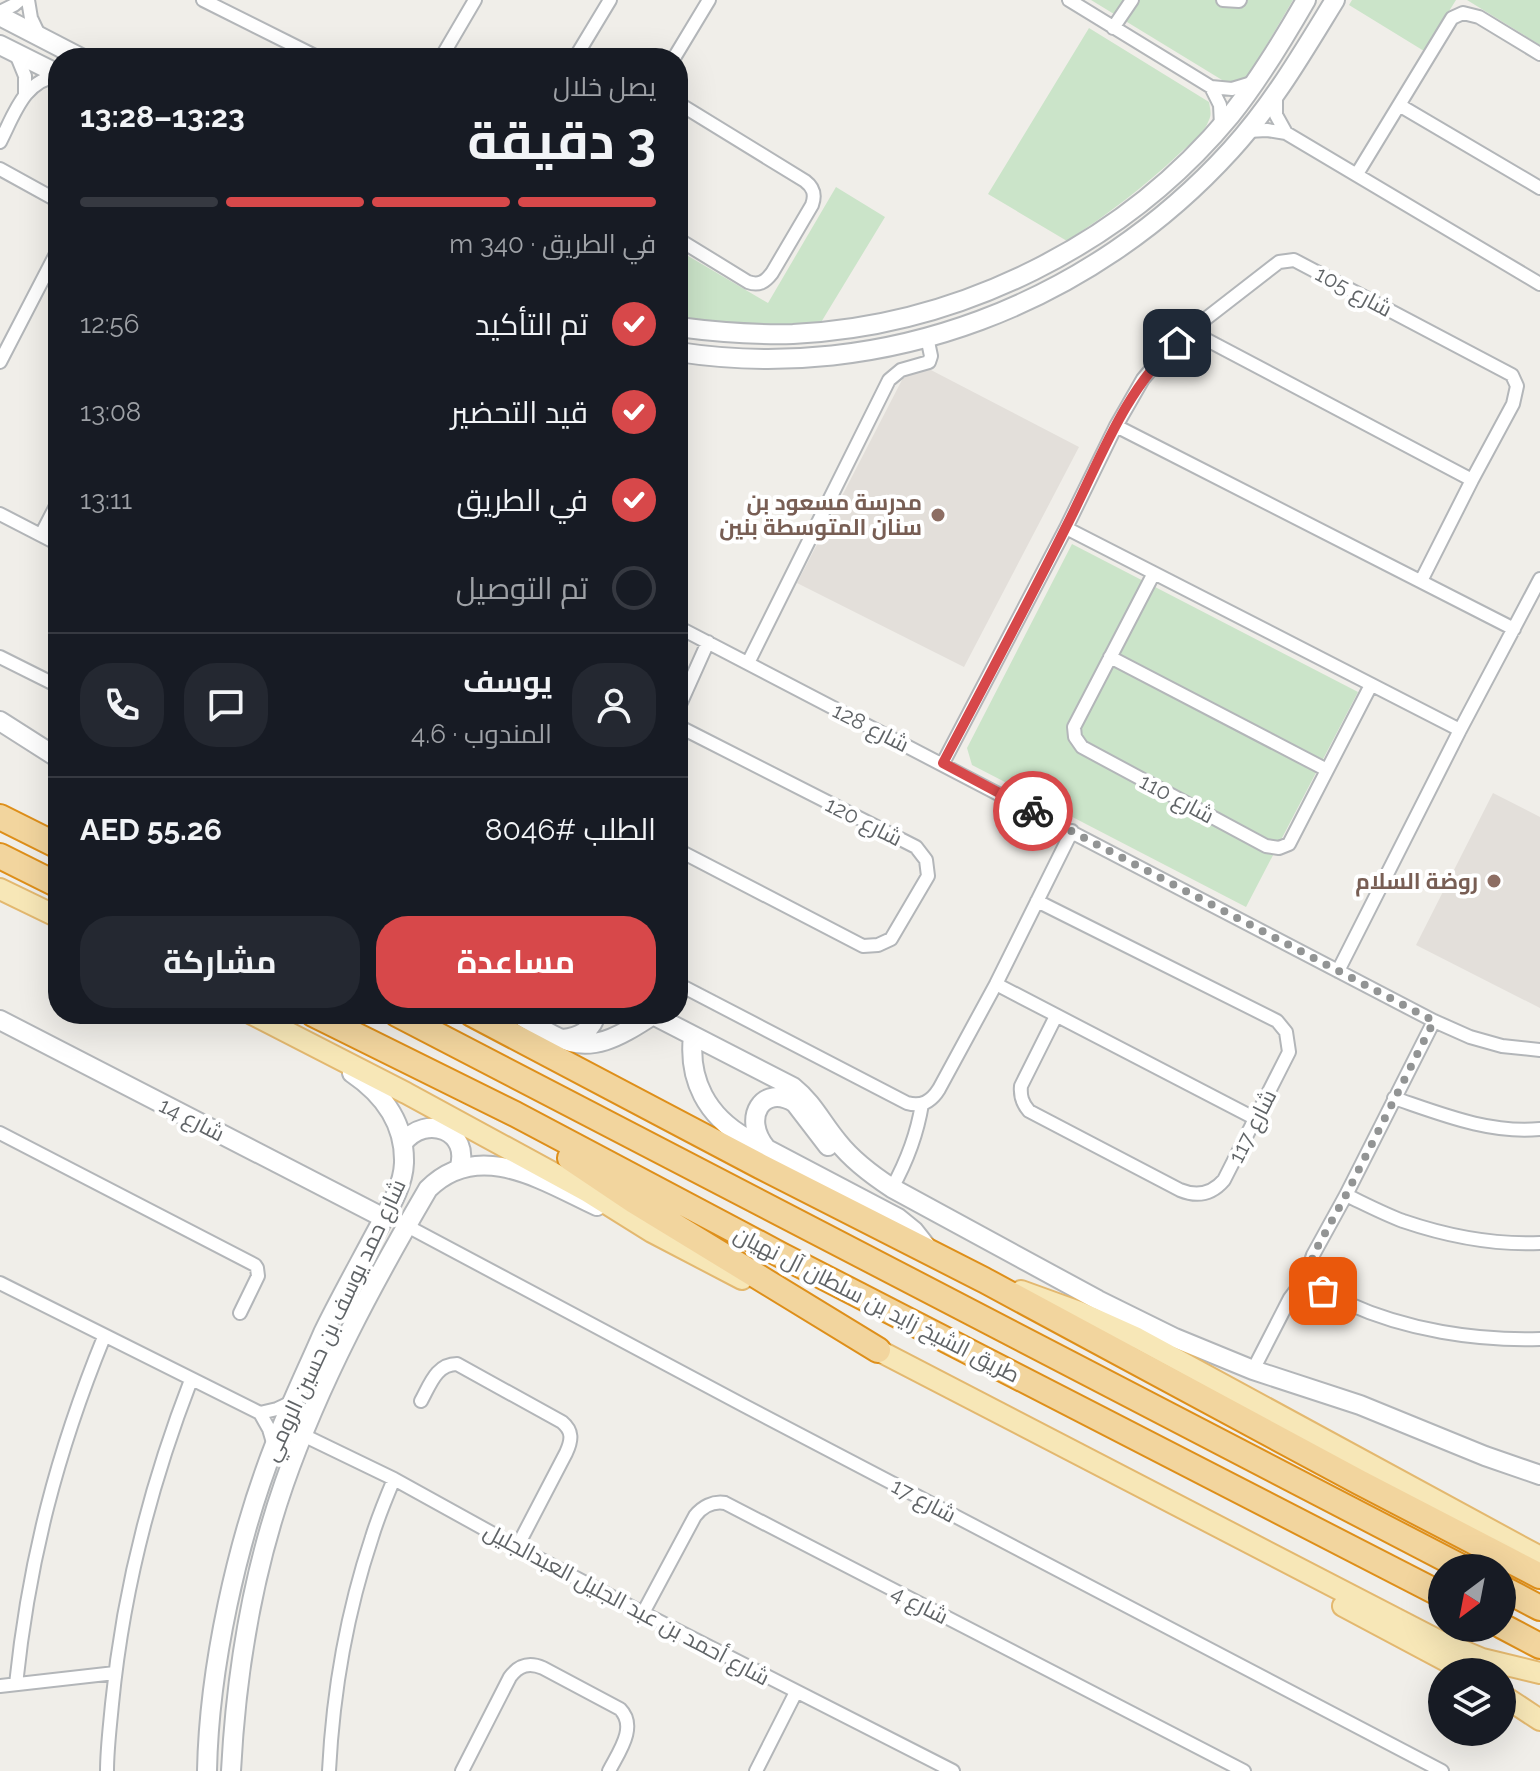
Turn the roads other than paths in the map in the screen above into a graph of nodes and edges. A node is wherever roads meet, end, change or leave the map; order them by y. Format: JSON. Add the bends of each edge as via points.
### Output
{"nodes":[{"id":1,"x":20,"y":0,"type":"edge"},
{"id":2,"x":28,"y":0,"type":"edge"},
{"id":3,"x":203,"y":0,"type":"edge"},
{"id":4,"x":610,"y":0,"type":"edge"},
{"id":5,"x":709,"y":0,"type":"edge"},
{"id":6,"x":1069,"y":0,"type":"edge"},
{"id":7,"x":1132,"y":0,"type":"edge"},
{"id":8,"x":1223,"y":0,"type":"edge"},
{"id":9,"x":1240,"y":0,"type":"edge"},
{"id":10,"x":1306,"y":0,"type":"edge"},
{"id":11,"x":1335,"y":0,"type":"edge"},
{"id":12,"x":468,"y":2,"type":"edge"},
{"id":13,"x":0,"y":14,"type":"edge"},
{"id":14,"x":1113,"y":28,"type":"junction"},
{"id":15,"x":40,"y":37,"type":"junction"},
{"id":16,"x":61,"y":48,"type":"edge"},
{"id":17,"x":299,"y":48,"type":"edge"},
{"id":18,"x":446,"y":48,"type":"edge"},
{"id":19,"x":581,"y":48,"type":"edge"},
{"id":20,"x":680,"y":48,"type":"edge"},
{"id":21,"x":8,"y":49,"type":"edge"},
{"id":22,"x":1540,"y":54,"type":"edge"},
{"id":23,"x":48,"y":70,"type":"edge"},
{"id":24,"x":48,"y":78,"type":"edge"},
{"id":25,"x":1255,"y":82,"type":"junction"},
{"id":26,"x":1211,"y":87,"type":"junction"},
{"id":27,"x":25,"y":93,"type":"junction"},
{"id":28,"x":1276,"y":95,"type":"junction"},
{"id":29,"x":1399,"y":105,"type":"junction"},
{"id":30,"x":688,"y":109,"type":"edge"},
{"id":31,"x":1221,"y":126,"type":"junction"},
{"id":32,"x":1248,"y":131,"type":"junction"},
{"id":33,"x":1286,"y":133,"type":"junction"},
{"id":34,"x":0,"y":142,"type":"edge"},
{"id":35,"x":0,"y":169,"type":"edge"},
{"id":36,"x":1357,"y":174,"type":"junction"},
{"id":37,"x":1540,"y":188,"type":"edge"},
{"id":38,"x":48,"y":195,"type":"edge"},
{"id":39,"x":688,"y":245,"type":"edge"},
{"id":40,"x":48,"y":269,"type":"edge"},
{"id":41,"x":1540,"y":284,"type":"edge"},
{"id":42,"x":1000,"y":286,"type":"junction"},
{"id":43,"x":688,"y":328,"type":"edge"},
{"id":44,"x":1190,"y":331,"type":"junction"},
{"id":45,"x":766,"y":334,"type":"junction"},
{"id":46,"x":927,"y":337,"type":"junction"},
{"id":47,"x":688,"y":341,"type":"edge"},
{"id":48,"x":880,"y":347,"type":"junction"},
{"id":49,"x":688,"y":353,"type":"edge"},
{"id":50,"x":0,"y":362,"type":"edge"},
{"id":51,"x":1116,"y":426,"type":"junction"},
{"id":52,"x":1472,"y":480,"type":"junction"},
{"id":53,"x":0,"y":514,"type":"edge"},
{"id":54,"x":48,"y":521,"type":"edge"},
{"id":55,"x":1066,"y":528,"type":"junction"},
{"id":56,"x":41,"y":535,"type":"junction"},
{"id":57,"x":48,"y":539,"type":"edge"},
{"id":58,"x":1154,"y":573,"type":"junction"},
{"id":59,"x":1540,"y":579,"type":"edge"},
{"id":60,"x":1421,"y":581,"type":"junction"},
{"id":61,"x":1514,"y":629,"type":"junction"},
{"id":62,"x":688,"y":632,"type":"edge"},
{"id":63,"x":708,"y":642,"type":"junction"},
{"id":64,"x":0,"y":657,"type":"edge"},
{"id":65,"x":1110,"y":657,"type":"junction"},
{"id":66,"x":748,"y":663,"type":"junction"},
{"id":67,"x":48,"y":681,"type":"edge"},
{"id":68,"x":1371,"y":685,"type":"junction"},
{"id":69,"x":688,"y":687,"type":"edge"},
{"id":70,"x":0,"y":721,"type":"edge"},
{"id":71,"x":1460,"y":730,"type":"junction"},
{"id":72,"x":688,"y":731,"type":"edge"},
{"id":73,"x":48,"y":752,"type":"edge"},
{"id":74,"x":943,"y":763,"type":"junction"},
{"id":75,"x":1327,"y":770,"type":"junction"},
{"id":76,"x":0,"y":817,"type":"edge"},
{"id":77,"x":1072,"y":831,"type":"junction"},
{"id":78,"x":48,"y":841,"type":"edge"},
{"id":79,"x":688,"y":855,"type":"edge"},
{"id":80,"x":0,"y":856,"type":"edge"},
{"id":81,"x":48,"y":880,"type":"edge"},
{"id":82,"x":0,"y":889,"type":"edge"},
{"id":83,"x":1037,"y":901,"type":"junction"},
{"id":84,"x":48,"y":912,"type":"edge"},
{"id":85,"x":1338,"y":971,"type":"junction"},
{"id":86,"x":996,"y":984,"type":"junction"},
{"id":87,"x":688,"y":989,"type":"edge"},
{"id":88,"x":1056,"y":1016,"type":"junction"},
{"id":89,"x":0,"y":1020,"type":"edge"},
{"id":90,"x":1434,"y":1021,"type":"junction"},
{"id":91,"x":271,"y":1024,"type":"edge"},
{"id":92,"x":333,"y":1024,"type":"edge"},
{"id":93,"x":416,"y":1024,"type":"edge"},
{"id":94,"x":491,"y":1024,"type":"edge"},
{"id":95,"x":535,"y":1024,"type":"edge"},
{"id":96,"x":592,"y":1024,"type":"edge"},
{"id":97,"x":637,"y":1024,"type":"edge"},
{"id":98,"x":671,"y":1024,"type":"edge"},
{"id":99,"x":693,"y":1036,"type":"junction"},
{"id":100,"x":562,"y":1040,"type":"junction"},
{"id":101,"x":314,"y":1046,"type":"junction"},
{"id":102,"x":1540,"y":1050,"type":"edge"},
{"id":103,"x":1394,"y":1098,"type":"junction"},
{"id":104,"x":922,"y":1104,"type":"junction"},
{"id":105,"x":515,"y":1114,"type":"junction"},
{"id":106,"x":1256,"y":1119,"type":"junction"},
{"id":107,"x":1540,"y":1129,"type":"edge"},
{"id":108,"x":0,"y":1133,"type":"edge"},
{"id":109,"x":403,"y":1143,"type":"junction"},
{"id":110,"x":766,"y":1148,"type":"junction"},
{"id":111,"x":459,"y":1169,"type":"junction"},
{"id":112,"x":884,"y":1183,"type":"junction"},
{"id":113,"x":1346,"y":1195,"type":"junction"},
{"id":114,"x":384,"y":1218,"type":"junction"},
{"id":115,"x":407,"y":1226,"type":"junction"},
{"id":116,"x":652,"y":1232,"type":"junction"},
{"id":117,"x":1540,"y":1243,"type":"edge"},
{"id":118,"x":932,"y":1254,"type":"junction"},
{"id":119,"x":1312,"y":1279,"type":"junction"},
{"id":120,"x":984,"y":1280,"type":"junction"},
{"id":121,"x":0,"y":1283,"type":"edge"},
{"id":122,"x":240,"y":1313,"type":"dead end"},
{"id":123,"x":104,"y":1337,"type":"junction"},
{"id":124,"x":1540,"y":1339,"type":"edge"},
{"id":125,"x":878,"y":1350,"type":"junction"},
{"id":126,"x":1253,"y":1370,"type":"junction"},
{"id":127,"x":191,"y":1380,"type":"junction"},
{"id":128,"x":421,"y":1401,"type":"dead end"},
{"id":129,"x":292,"y":1402,"type":"junction"},
{"id":130,"x":260,"y":1413,"type":"junction"},
{"id":131,"x":303,"y":1435,"type":"junction"},
{"id":132,"x":274,"y":1446,"type":"junction"},
{"id":133,"x":1540,"y":1475,"type":"edge"},
{"id":134,"x":394,"y":1479,"type":"junction"},
{"id":135,"x":517,"y":1547,"type":"junction"},
{"id":136,"x":1436,"y":1554,"type":"edge"},
{"id":137,"x":1540,"y":1557,"type":"edge"},
{"id":138,"x":1540,"y":1576,"type":"edge"},
{"id":139,"x":1428,"y":1588,"type":"edge"},
{"id":140,"x":1516,"y":1595,"type":"edge"},
{"id":141,"x":1540,"y":1608,"type":"edge"},
{"id":142,"x":643,"y":1613,"type":"junction"},
{"id":143,"x":1516,"y":1633,"type":"edge"},
{"id":144,"x":1540,"y":1646,"type":"edge"},
{"id":145,"x":1458,"y":1658,"type":"edge"},
{"id":146,"x":1516,"y":1671,"type":"edge"},
{"id":147,"x":115,"y":1673,"type":"junction"},
{"id":148,"x":1540,"y":1673,"type":"edge"},
{"id":149,"x":16,"y":1684,"type":"junction"},
{"id":150,"x":0,"y":1686,"type":"edge"},
{"id":151,"x":796,"y":1692,"type":"junction"},
{"id":152,"x":1516,"y":1698,"type":"edge"},
{"id":153,"x":1516,"y":1702,"type":"edge"},
{"id":154,"x":212,"y":1708,"type":"junction"},
{"id":155,"x":1540,"y":1708,"type":"edge"},
{"id":156,"x":236,"y":1712,"type":"junction"},
{"id":157,"x":1540,"y":1720,"type":"edge"},
{"id":158,"x":208,"y":1740,"type":"junction"},
{"id":159,"x":233,"y":1744,"type":"junction"},
{"id":160,"x":107,"y":1771,"type":"edge"},
{"id":161,"x":207,"y":1771,"type":"edge"},
{"id":162,"x":231,"y":1771,"type":"edge"},
{"id":163,"x":329,"y":1771,"type":"edge"},
{"id":164,"x":462,"y":1771,"type":"edge"},
{"id":165,"x":609,"y":1771,"type":"edge"},
{"id":166,"x":756,"y":1771,"type":"edge"},
{"id":167,"x":953,"y":1771,"type":"edge"},
{"id":168,"x":1244,"y":1771,"type":"edge"},
{"id":169,"x":1442,"y":1771,"type":"edge"}],
"edges":[{"from":1,"to":13,"type":"street"},
{"from":2,"to":15,"type":"street"},
{"from":3,"to":17,"type":"street"},
{"from":4,"to":19,"type":"street"},
{"from":5,"to":20,"type":"street"},
{"from":6,"to":14,"type":"street"},
{"from":7,"to":14,"type":"street"},
{"from":8,"to":9,"type":"street"},
{"from":10,"to":25,"type":"street"},
{"from":11,"to":28,"type":"street"},
{"from":12,"to":18,"type":"street"},
{"from":13,"to":15,"type":"street"},
{"from":14,"to":26,"type":"street"},
{"from":15,"to":16,"type":"street"},
{"from":21,"to":23,"type":"street"},
{"from":21,"to":27,"type":"street","via":[[25,76]]},
{"from":22,"to":29,"type":"street","via":[[1463,13],[1452,18]]},
{"from":24,"to":27,"type":"street"},
{"from":25,"to":26,"type":"street","via":[[1232,89]]},
{"from":25,"to":31,"type":"street"},
{"from":26,"to":31,"type":"street","via":[[1220,105]]},
{"from":27,"to":34,"type":"street"},
{"from":28,"to":32,"type":"street"},
{"from":28,"to":33,"type":"street","via":[[1276,115]]},
{"from":29,"to":36,"type":"street"},
{"from":29,"to":37,"type":"street"},
{"from":30,"to":39,"type":"street","via":[[805,181],[814,195],[763,282],[748,282]]},
{"from":31,"to":42,"type":"street","via":[[1175,174],[1112,223]]},
{"from":32,"to":33,"type":"street"},
{"from":32,"to":46,"type":"street","via":[[1175,205],[1089,269],[998,315]]},
{"from":33,"to":36,"type":"street"},
{"from":35,"to":38,"type":"street"},
{"from":36,"to":41,"type":"street"},
{"from":40,"to":50,"type":"street"},
{"from":42,"to":45,"type":"street","via":[[872,325]]},
{"from":42,"to":48,"type":"street","via":[[998,303]]},
{"from":43,"to":45,"type":"street"},
{"from":44,"to":51,"type":"street","name":"شارع 105","via":[[1143,379]]},
{"from":44,"to":52,"type":"street"},
{"from":44,"to":52,"type":"street","name":"شارع 105","via":[[1279,262],[1294,260],[1499,367],[1517,386],[1513,404]]},
{"from":45,"to":47,"type":"street","via":[[735,342]]},
{"from":46,"to":48,"type":"street"},
{"from":46,"to":66,"type":"street","via":[[930,360],[889,380]]},
{"from":48,"to":49,"type":"street","via":[[793,358]]},
{"from":51,"to":55,"type":"street","name":"شارع 105"},
{"from":51,"to":60,"type":"street"},
{"from":52,"to":60,"type":"street","name":"شارع 105"},
{"from":53,"to":56,"type":"street"},
{"from":54,"to":56,"type":"street"},
{"from":55,"to":58,"type":"street"},
{"from":55,"to":74,"type":"street","name":"شارع 105"},
{"from":56,"to":57,"type":"street"},
{"from":58,"to":65,"type":"street","name":"شارع 110"},
{"from":58,"to":68,"type":"street"},
{"from":59,"to":61,"type":"street"},
{"from":60,"to":61,"type":"street"},
{"from":61,"to":71,"type":"street"},
{"from":62,"to":63,"type":"street","name":"شارع 128"},
{"from":63,"to":66,"type":"street","name":"شارع 128"},
{"from":63,"to":69,"type":"street"},
{"from":64,"to":67,"type":"street"},
{"from":65,"to":75,"type":"street"},
{"from":65,"to":75,"type":"street","name":"شارع 110","via":[[1074,727],[1082,747],[1266,846],[1289,844]]},
{"from":66,"to":74,"type":"street","name":"شارع 128"},
{"from":68,"to":71,"type":"street"},
{"from":68,"to":75,"type":"street","name":"شارع 110"},
{"from":70,"to":73,"type":"street"},
{"from":71,"to":85,"type":"street"},
{"from":72,"to":79,"type":"street","name":"شارع 120","via":[[916,847],[926,860],[928,876],[891,939],[863,946]]},
{"from":74,"to":77,"type":"street","name":"شارع 128"},
{"from":76,"to":78,"type":"highway"},
{"from":77,"to":83,"type":"street"},
{"from":77,"to":85,"type":"street","name":"شارع 128"},
{"from":80,"to":81,"type":"highway"},
{"from":82,"to":84,"type":"main road"},
{"from":83,"to":86,"type":"street"},
{"from":83,"to":106,"type":"street","name":"شارع 117","via":[[1282,1026],[1289,1052]]},
{"from":85,"to":90,"type":"street","name":"شارع 128"},
{"from":86,"to":88,"type":"street"},
{"from":86,"to":104,"type":"street","via":[[935,1096]]},
{"from":87,"to":104,"type":"street","via":[[907,1103]]},
{"from":88,"to":106,"type":"street"},
{"from":88,"to":106,"type":"street","name":"شارع 117","via":[[1021,1086],[1026,1107],[1180,1190],[1202,1194],[1220,1185]]},
{"from":89,"to":114,"type":"street","name":"شارع 14"},
{"from":90,"to":102,"type":"street","name":"شارع 128","via":[[1502,1046]]},
{"from":90,"to":103,"type":"street"},
{"from":91,"to":101,"type":"main road"},
{"from":92,"to":105,"type":"highway","name":"طريق الشيخ زايد بن سلطان آل نهيان"},
{"from":93,"to":136,"type":"highway","name":"طريق الشيخ زايد بن سلطان آل نهيان"},
{"from":94,"to":118,"type":"highway"},
{"from":95,"to":100,"type":"street"},
{"from":96,"to":100,"type":"street"},
{"from":97,"to":100,"type":"street","via":[[602,1042]]},
{"from":98,"to":99,"type":"street"},
{"from":99,"to":110,"type":"street","via":[[694,1073],[708,1107],[725,1125]]},
{"from":99,"to":112,"type":"street","via":[[793,1087],[849,1155]]},
{"from":101,"to":109,"type":"street","name":"شارع حمد يوسف بن حسين الرومي","via":[[379,1095]]},
{"from":101,"to":116,"type":"main road","via":[[534,1162]]},
{"from":103,"to":107,"type":"street","via":[[1481,1126]]},
{"from":103,"to":113,"type":"street"},
{"from":104,"to":112,"type":"street","via":[[901,1173]]},
{"from":105,"to":125,"type":"highway","via":[[606,1183]]},
{"from":105,"to":139,"type":"highway","name":"طريق الشيخ زايد بن سلطان آل نهيان"},
{"from":108,"to":122,"type":"street","via":[[255,1265],[258,1276]]},
{"from":109,"to":111,"type":"street","via":[[419,1129],[440,1129],[460,1148]]},
{"from":109,"to":114,"type":"street","name":"شارع حمد يوسف بن حسين الرومي","via":[[401,1180]]},
{"from":110,"to":112,"type":"street","via":[[757,1134],[755,1114],[767,1100],[784,1098],[799,1107],[834,1152]]},
{"from":110,"to":118,"type":"street","via":[[898,1218]]},
{"from":111,"to":115,"type":"street","name":"شارع حمد يوسف بن حسين الرومي","via":[[431,1186]]},
{"from":111,"to":116,"type":"street","via":[[510,1168]]},
{"from":112,"to":126,"type":"street","via":[[1136,1320]]},
{"from":113,"to":117,"type":"street","via":[[1401,1221],[1461,1237]]},
{"from":113,"to":119,"type":"street","via":[[1313,1255]]},
{"from":114,"to":129,"type":"street","name":"شارع حمد يوسف بن حسين الرومي"},
{"from":115,"to":131,"type":"street","name":"شارع حمد يوسف بن حسين الرومي","via":[[352,1327]]},
{"from":115,"to":169,"type":"street","name":"شارع 17"},
{"from":116,"to":125,"type":"main road"},
{"from":118,"to":120,"type":"highway"},
{"from":119,"to":124,"type":"street","via":[[1329,1295],[1394,1321],[1483,1337]]},
{"from":119,"to":126,"type":"street","via":[[1290,1298]]},
{"from":120,"to":137,"type":"main road","via":[[1137,1338]]},
{"from":120,"to":138,"type":"highway"},
{"from":121,"to":123,"type":"street"},
{"from":123,"to":127,"type":"street"},
{"from":123,"to":149,"type":"street","via":[[45,1513]]},
{"from":125,"to":145,"type":"main road","via":[[1437,1640]]},
{"from":126,"to":133,"type":"street"},
{"from":127,"to":130,"type":"street"},
{"from":127,"to":147,"type":"street","via":[[132,1568]]},
{"from":128,"to":135,"type":"street","via":[[438,1371],[457,1364],[569,1429],[566,1453]]},
{"from":129,"to":130,"type":"street"},
{"from":129,"to":132,"type":"street","name":"شارع حمد يوسف بن حسين الرومي"},
{"from":130,"to":132,"type":"street"},
{"from":131,"to":134,"type":"street","name":"شارع أحمد بن عبد الجليل العبدالجليل"},
{"from":131,"to":156,"type":"street","name":"شارع حمد يوسف بن حسين الرومي","via":[[264,1550]]},
{"from":132,"to":154,"type":"street","name":"شارع حمد يوسف بن حسين الرومي","via":[[237,1568]]},
{"from":134,"to":135,"type":"street","name":"شارع أحمد بن عبد الجليل العبدالجليل"},
{"from":134,"to":163,"type":"street","via":[[372,1534],[350,1616]]},
{"from":135,"to":142,"type":"street","name":"شارع أحمد بن عبد الجليل العبدالجليل"},
{"from":140,"to":141,"type":"highway"},
{"from":142,"to":151,"type":"street","name":"شارع أحمد بن عبد الجليل العبدالجليل"},
{"from":142,"to":168,"type":"street","name":"شارع 4","via":[[695,1516],[712,1504],[725,1503]]},
{"from":143,"to":144,"type":"highway"},
{"from":146,"to":148,"type":"main road"},
{"from":147,"to":149,"type":"street"},
{"from":147,"to":160,"type":"street"},
{"from":149,"to":150,"type":"street"},
{"from":151,"to":166,"type":"street"},
{"from":151,"to":167,"type":"street","name":"شارع أحمد بن عبد الجليل العبدالجليل"},
{"from":152,"to":155,"type":"main road"},
{"from":153,"to":157,"type":"main road"},
{"from":154,"to":156,"type":"street","via":[[220,1714]]},
{"from":154,"to":158,"type":"street","name":"شارع حمد يوسف بن حسين الرومي"},
{"from":156,"to":159,"type":"street","name":"شارع حمد يوسف بن حسين الرومي"},
{"from":158,"to":159,"type":"street","via":[[222,1736]]},
{"from":158,"to":161,"type":"street","name":"شارع حمد يوسف بن حسين الرومي"},
{"from":159,"to":162,"type":"street","name":"شارع حمد يوسف بن حسين الرومي"},
{"from":164,"to":165,"type":"street","via":[[507,1681],[521,1666],[531,1665],[625,1714],[626,1734]]}]}
